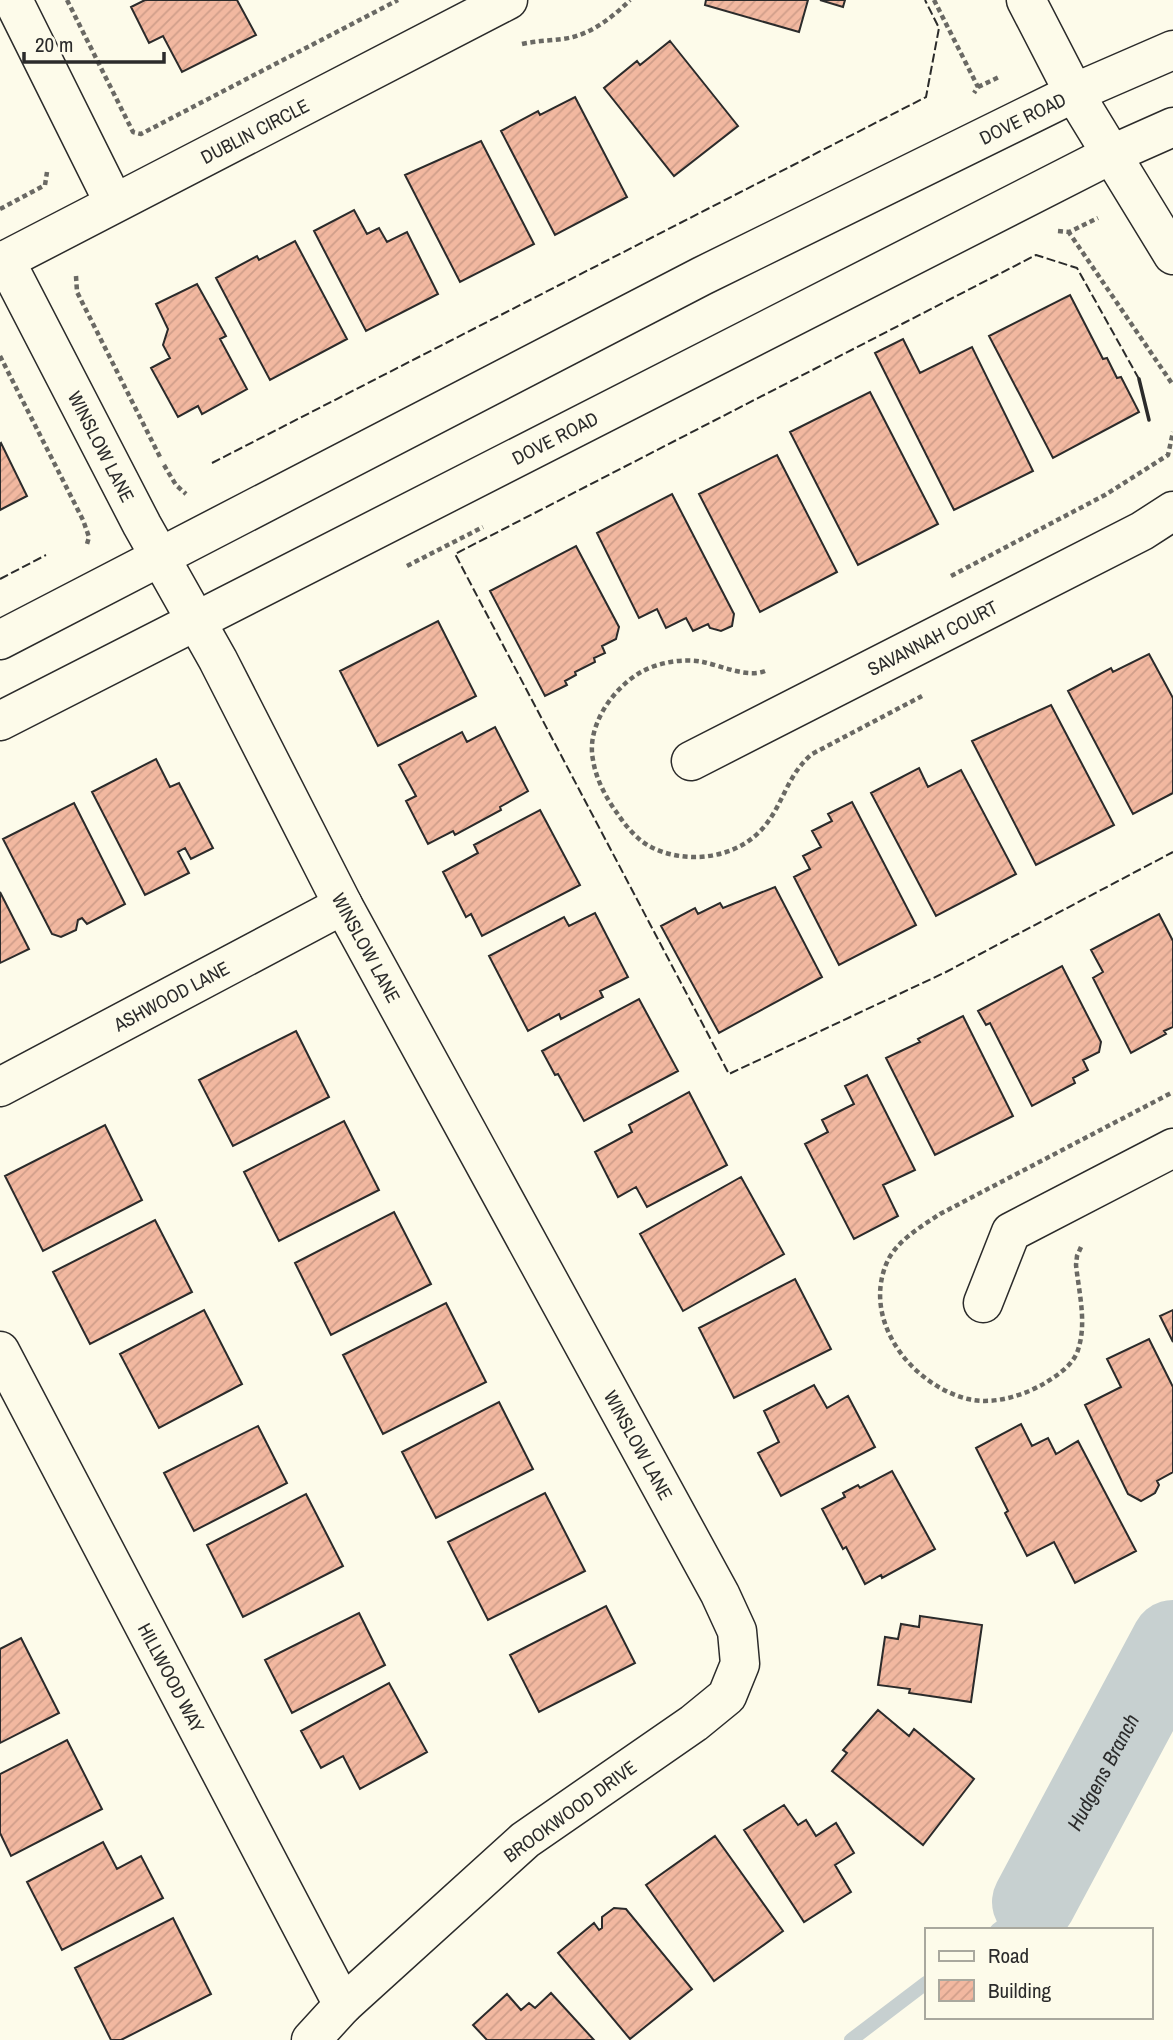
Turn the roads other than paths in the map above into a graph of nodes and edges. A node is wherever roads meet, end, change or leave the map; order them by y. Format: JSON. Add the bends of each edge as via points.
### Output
{"nodes":[{"id":1,"x":13,"y":0,"type":"edge"},
{"id":2,"x":509,"y":0,"type":"edge"},
{"id":3,"x":1027,"y":0,"type":"edge"},
{"id":4,"x":1173,"y":50,"type":"edge"},
{"id":5,"x":1074,"y":93,"type":"junction"},
{"id":6,"x":1173,"y":127,"type":"edge"},
{"id":7,"x":1110,"y":155,"type":"junction"},
{"id":8,"x":114,"y":203,"type":"junction"},
{"id":9,"x":1173,"y":255,"type":"edge"},
{"id":10,"x":3,"y":262,"type":"edge"},
{"id":11,"x":1173,"y":511,"type":"edge"},
{"id":12,"x":160,"y":557,"type":"junction"},
{"id":13,"x":196,"y":620,"type":"junction"},
{"id":14,"x":0,"y":640,"type":"edge"},
{"id":15,"x":0,"y":721,"type":"edge"},
{"id":16,"x":691,"y":761,"type":"dead end"},
{"id":17,"x":343,"y":905,"type":"junction"},
{"id":18,"x":0,"y":1087,"type":"edge"},
{"id":19,"x":1173,"y":1148,"type":"edge"},
{"id":20,"x":983,"y":1303,"type":"dead end"},
{"id":21,"x":0,"y":1352,"type":"edge"},
{"id":22,"x":737,"y":1631,"type":"joint"},
{"id":23,"x":343,"y":2005,"type":"junction"},
{"id":24,"x":311,"y":2040,"type":"edge"}],
"edges":[{"from":1,"to":8,"type":"street"},
{"from":2,"to":8,"type":"street","name":"DUBLIN CIRCLE"},
{"from":3,"to":5,"type":"street"},
{"from":4,"to":5,"type":"street","name":"DOVE ROAD"},
{"from":5,"to":7,"type":"street"},
{"from":5,"to":12,"type":"street","name":"DOVE ROAD","via":[[702,276]]},
{"from":6,"to":7,"type":"street","name":"DOVE ROAD"},
{"from":7,"to":9,"type":"street"},
{"from":7,"to":13,"type":"street","name":"DOVE ROAD"},
{"from":8,"to":10,"type":"street","name":"DUBLIN CIRCLE"},
{"from":10,"to":12,"type":"street","name":"WINSLOW LANE"},
{"from":11,"to":16,"type":"street","name":"SAVANNAH COURT"},
{"from":12,"to":13,"type":"street","name":"WINSLOW LANE"},
{"from":12,"to":14,"type":"street","name":"DOVE ROAD"},
{"from":13,"to":15,"type":"street","name":"DOVE ROAD"},
{"from":13,"to":17,"type":"street","name":"WINSLOW LANE"},
{"from":17,"to":18,"type":"street","name":"ASHWOOD LANE"},
{"from":17,"to":22,"type":"street","name":"WINSLOW LANE"},
{"from":19,"to":20,"type":"street","via":[[1011,1232]]},
{"from":21,"to":23,"type":"street","name":"HILLWOOD WAY"},
{"from":22,"to":23,"type":"street","name":"BROOKWOOD DRIVE","via":[[740,1664],[727,1696],[525,1840]]},
{"from":23,"to":24,"type":"street","name":"BROOKWOOD DRIVE"}]}
